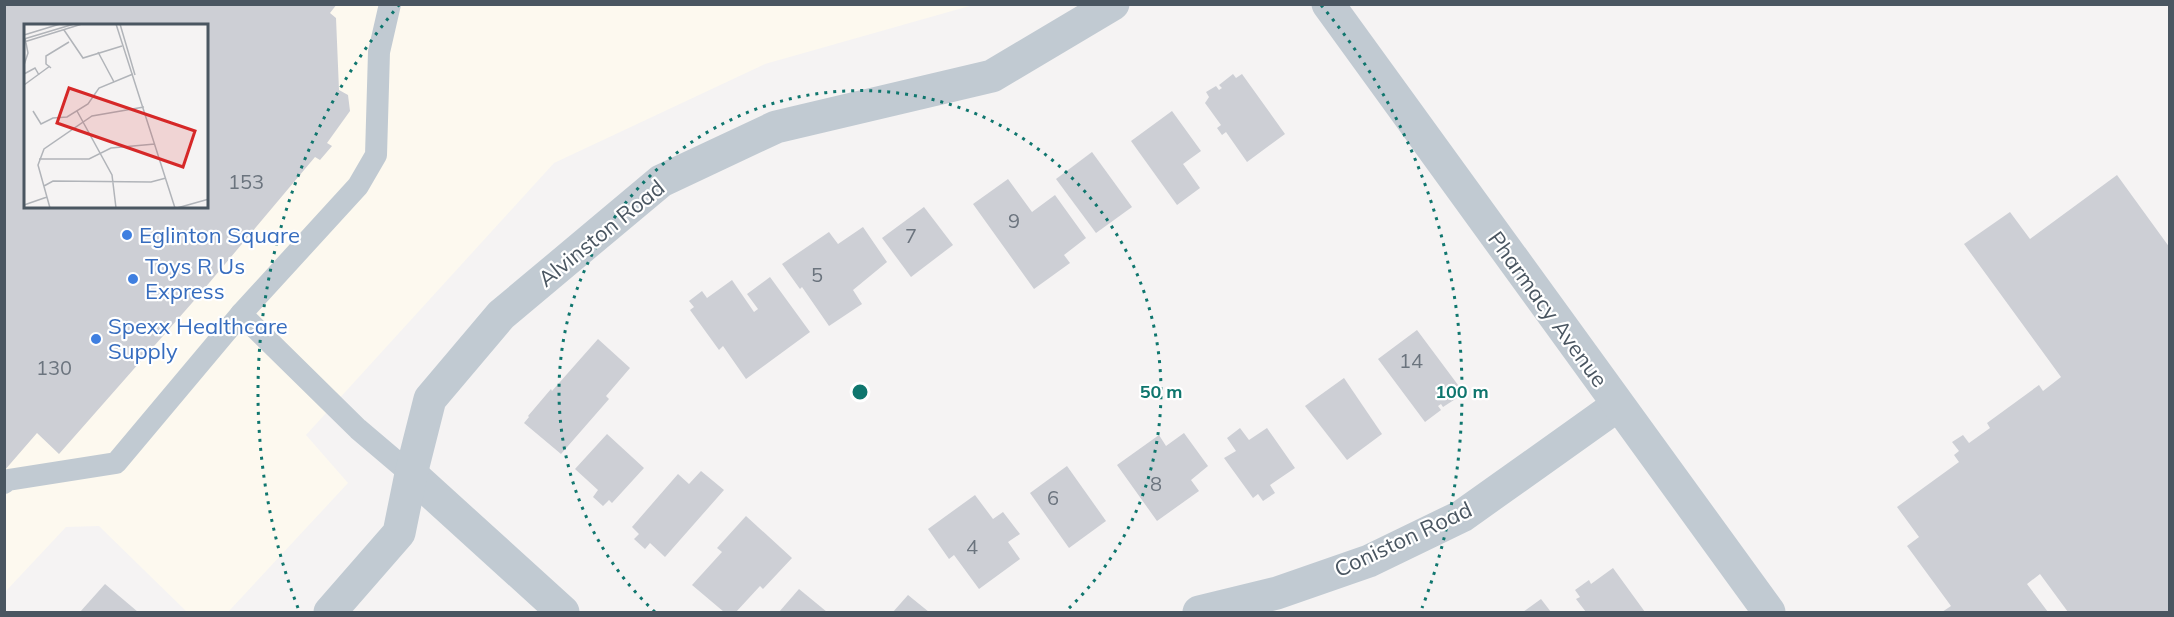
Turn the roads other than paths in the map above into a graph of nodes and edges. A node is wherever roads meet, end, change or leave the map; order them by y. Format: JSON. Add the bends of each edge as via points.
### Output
{"nodes":[{"id":1,"x":390,"y":4,"type":"edge"},
{"id":2,"x":1113,"y":4,"type":"edge"},
{"id":3,"x":1328,"y":4,"type":"edge"},
{"id":4,"x":241,"y":314,"type":"junction"},
{"id":5,"x":1618,"y":405,"type":"junction"},
{"id":6,"x":411,"y":474,"type":"junction"},
{"id":7,"x":4,"y":483,"type":"edge"},
{"id":8,"x":330,"y":612,"type":"edge"},
{"id":9,"x":563,"y":612,"type":"edge"},
{"id":10,"x":1199,"y":612,"type":"edge"},
{"id":11,"x":1769,"y":612,"type":"edge"}],
"edges":[{"from":1,"to":4,"type":"lane","via":[[379,52],[376,155],[358,186]]},
{"from":2,"to":6,"type":"street","name":"Alvinston Road","via":[[992,76],[776,127],[661,181],[501,315],[430,399]]},
{"from":3,"to":5,"type":"street","name":"Pharmacy Avenue"},
{"from":4,"to":6,"type":"lane","via":[[358,429]]},
{"from":4,"to":7,"type":"lane","via":[[116,463]]},
{"from":5,"to":10,"type":"street","name":"Coniston Road","via":[[1462,516],[1369,561],[1277,593]]},
{"from":5,"to":11,"type":"street","name":"Pharmacy Avenue"},
{"from":6,"to":8,"type":"street","name":"Alvinston Road","via":[[399,533]]},
{"from":6,"to":9,"type":"street"}]}
